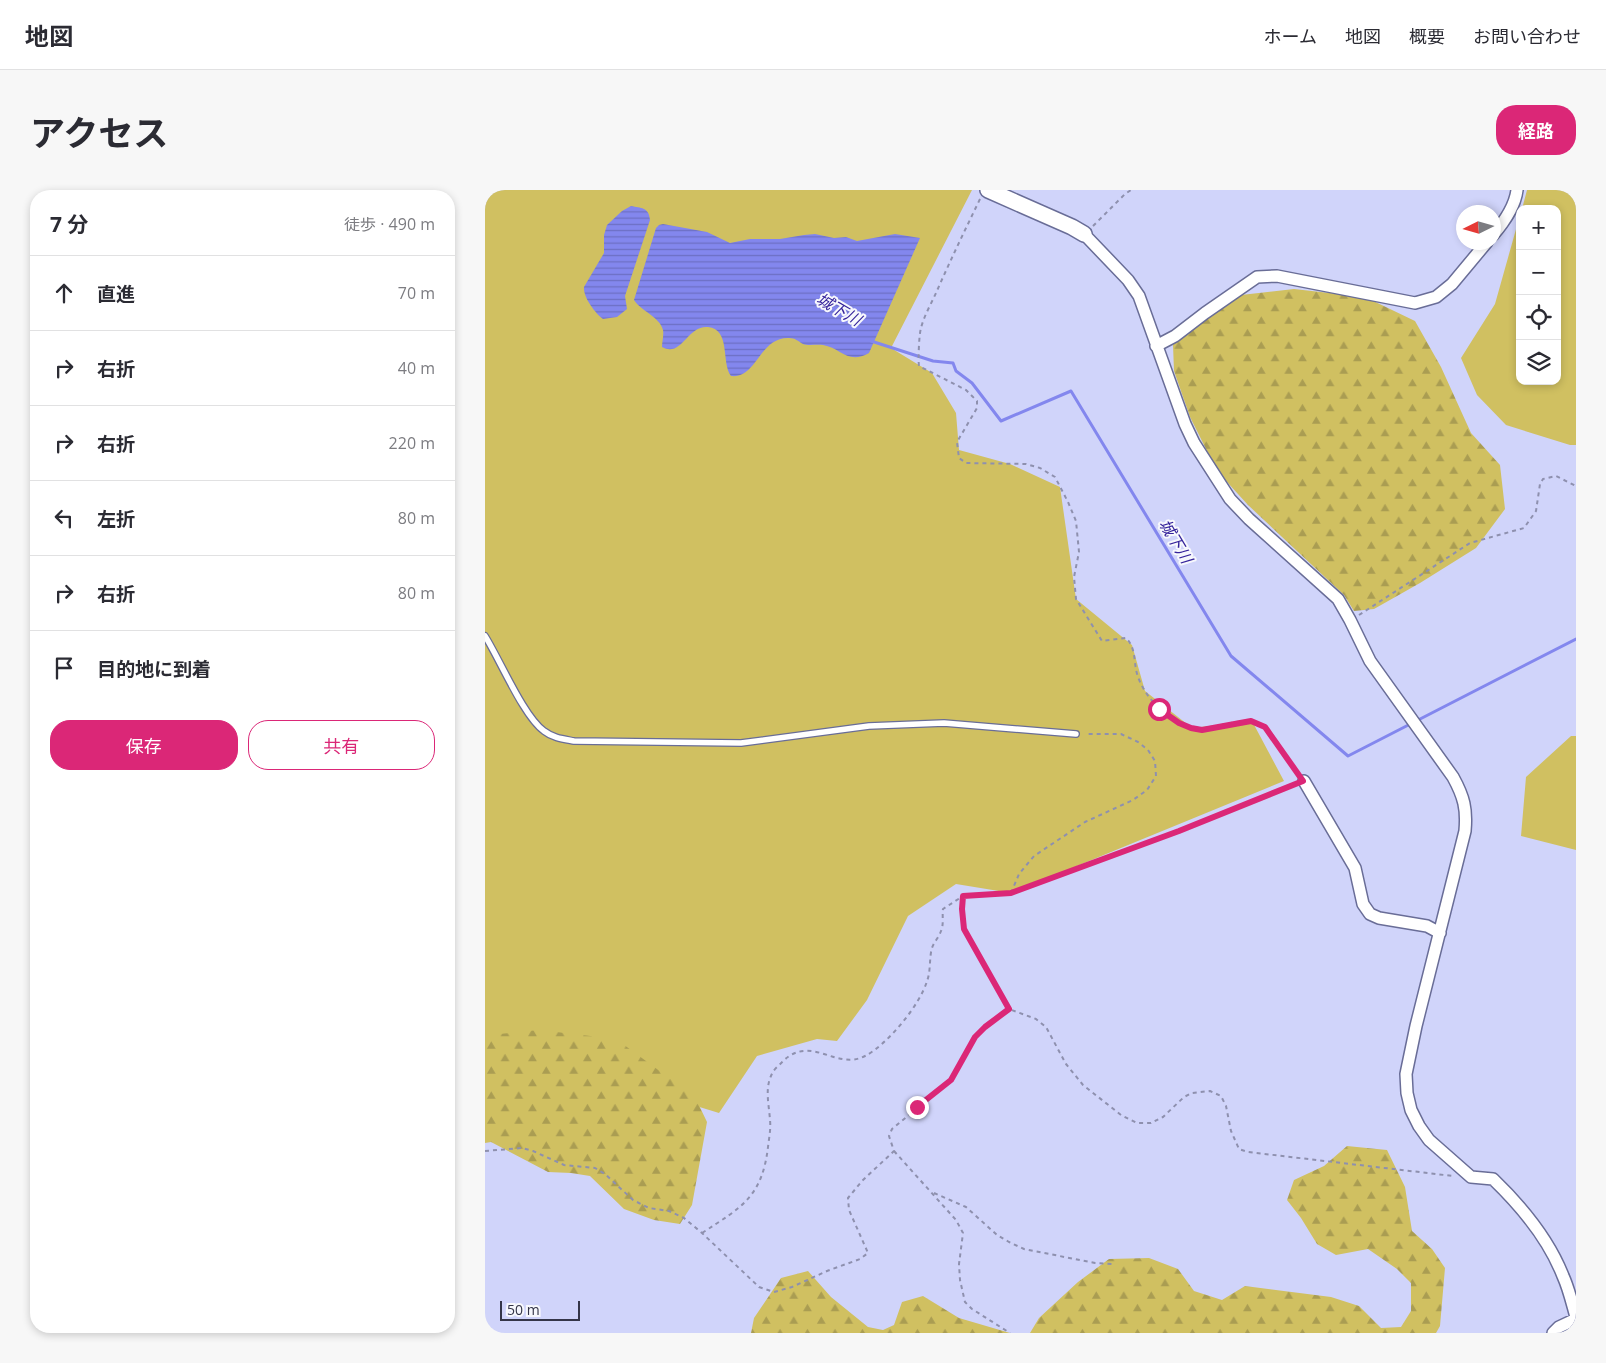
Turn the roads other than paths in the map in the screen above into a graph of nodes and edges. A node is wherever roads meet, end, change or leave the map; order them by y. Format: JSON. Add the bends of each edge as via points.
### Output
{"nodes":[{"id":1,"x":1517,"y":190,"type":"edge"},
{"id":2,"x":984,"y":194,"type":"edge"},
{"id":3,"x":1501,"y":225,"type":"edge"},
{"id":4,"x":1084,"y":234,"type":"joint"},
{"id":5,"x":1480,"y":250,"type":"edge"},
{"id":6,"x":1156,"y":346,"type":"junction"},
{"id":7,"x":485,"y":636,"type":"edge"},
{"id":8,"x":1076,"y":734,"type":"road end"},
{"id":9,"x":1303,"y":781,"type":"road end"},
{"id":10,"x":1440,"y":933,"type":"junction"},
{"id":11,"x":1576,"y":1318,"type":"edge"},
{"id":12,"x":1553,"y":1333,"type":"edge"}],
"edges":[{"from":1,"to":3,"type":"street","via":[[1516,199]]},
{"from":2,"to":4,"type":"street","via":[[1072,226]]},
{"from":4,"to":6,"type":"street","via":[[1139,296]]},
{"from":5,"to":6,"type":"street","via":[[1452,284],[1436,297],[1415,303],[1277,276],[1257,278]]},
{"from":6,"to":10,"type":"street","via":[[1194,443],[1230,499],[1337,599],[1369,661],[1462,794],[1465,831]]},
{"from":7,"to":8,"type":"lane","via":[[531,718],[544,731],[573,741],[741,743],[869,726],[944,723]]},
{"from":9,"to":10,"type":"street","via":[[1355,868],[1363,904],[1370,914],[1427,926]]},
{"from":10,"to":11,"type":"street","via":[[1406,1074],[1411,1110],[1429,1140],[1471,1177],[1493,1178],[1512,1197],[1538,1230],[1563,1275]]},
{"from":11,"to":12,"type":"street"}]}
